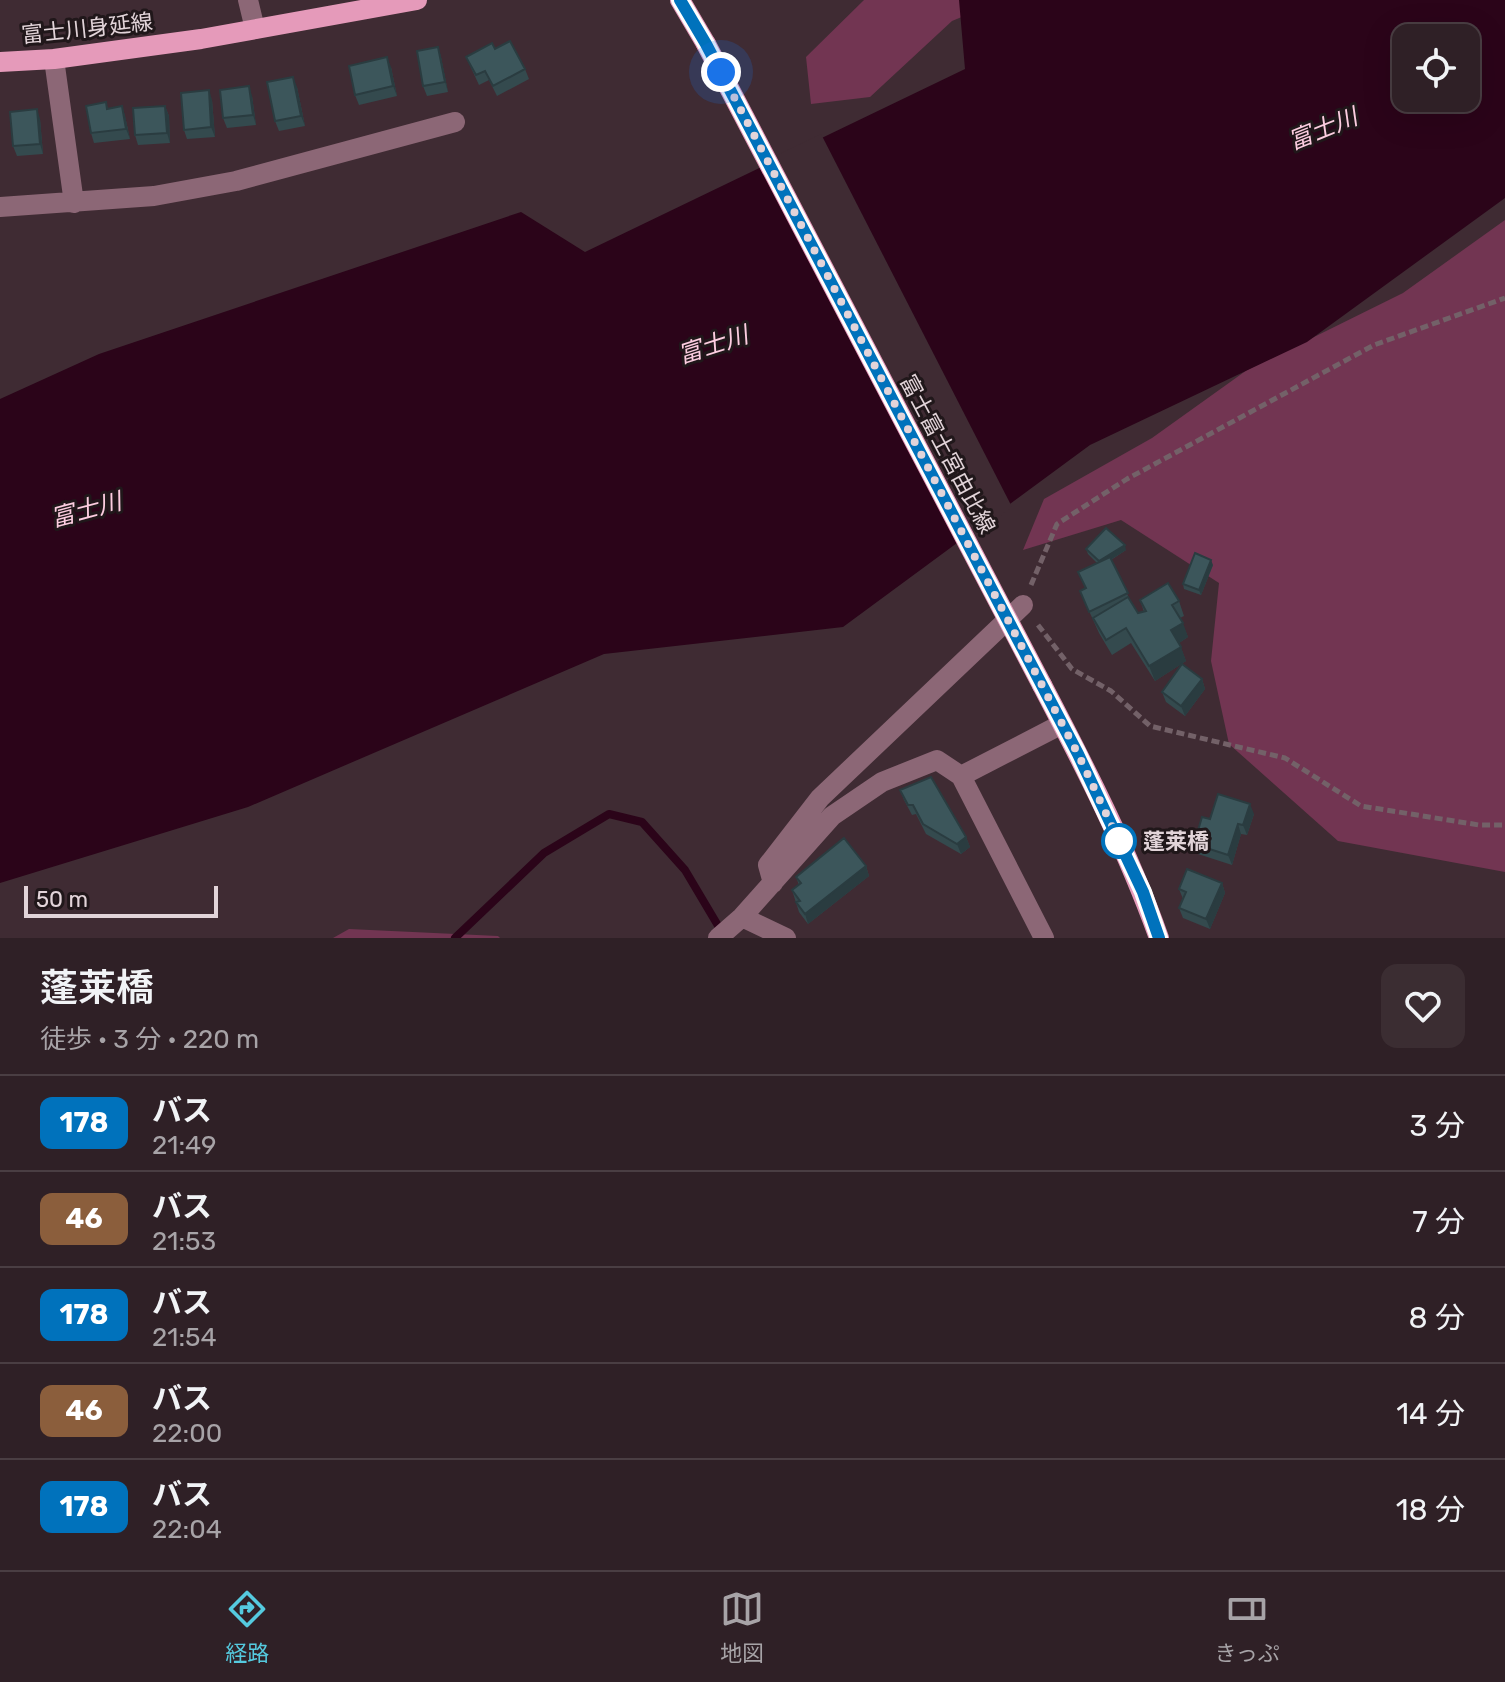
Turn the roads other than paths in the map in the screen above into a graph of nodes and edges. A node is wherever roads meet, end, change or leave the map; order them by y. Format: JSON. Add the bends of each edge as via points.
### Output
{"nodes":[{"id":1,"x":248,"y":0,"type":"edge"},
{"id":2,"x":417,"y":0,"type":"edge"},
{"id":3,"x":680,"y":0,"type":"edge"},
{"id":4,"x":255,"y":29,"type":"junction"},
{"id":5,"x":54,"y":59,"type":"junction"},
{"id":6,"x":0,"y":62,"type":"edge"},
{"id":7,"x":455,"y":122,"type":"dead end"},
{"id":8,"x":74,"y":203,"type":"junction"},
{"id":9,"x":0,"y":207,"type":"edge"},
{"id":10,"x":1023,"y":605,"type":"road end"},
{"id":11,"x":1062,"y":724,"type":"junction"},
{"id":12,"x":961,"y":776,"type":"junction"},
{"id":13,"x":773,"y":883,"type":"junction"},
{"id":14,"x":742,"y":917,"type":"junction"},
{"id":15,"x":718,"y":938,"type":"edge"},
{"id":16,"x":786,"y":938,"type":"edge"},
{"id":17,"x":1044,"y":938,"type":"edge"},
{"id":18,"x":1159,"y":938,"type":"edge"}],
"edges":[{"from":1,"to":4,"type":"street"},
{"from":2,"to":4,"type":"main road","name":"富士川身延線"},
{"from":3,"to":11,"type":"main road","name":"富士富士宮由比線","bridge":true},
{"from":4,"to":5,"type":"main road","name":"富士川身延線"},
{"from":5,"to":6,"type":"main road","name":"富士川身延線"},
{"from":5,"to":8,"type":"street"},
{"from":7,"to":8,"type":"street","via":[[236,181]]},
{"from":8,"to":9,"type":"street"},
{"from":10,"to":13,"type":"street","via":[[820,798],[768,865]]},
{"from":11,"to":12,"type":"street"},
{"from":11,"to":18,"type":"main road","name":"富士富士宮由比線","via":[[1143,892]]},
{"from":12,"to":13,"type":"street","via":[[937,760],[882,782],[832,816]]},
{"from":12,"to":17,"type":"street"},
{"from":13,"to":14,"type":"street"},
{"from":14,"to":15,"type":"street"},
{"from":14,"to":16,"type":"street"}]}
